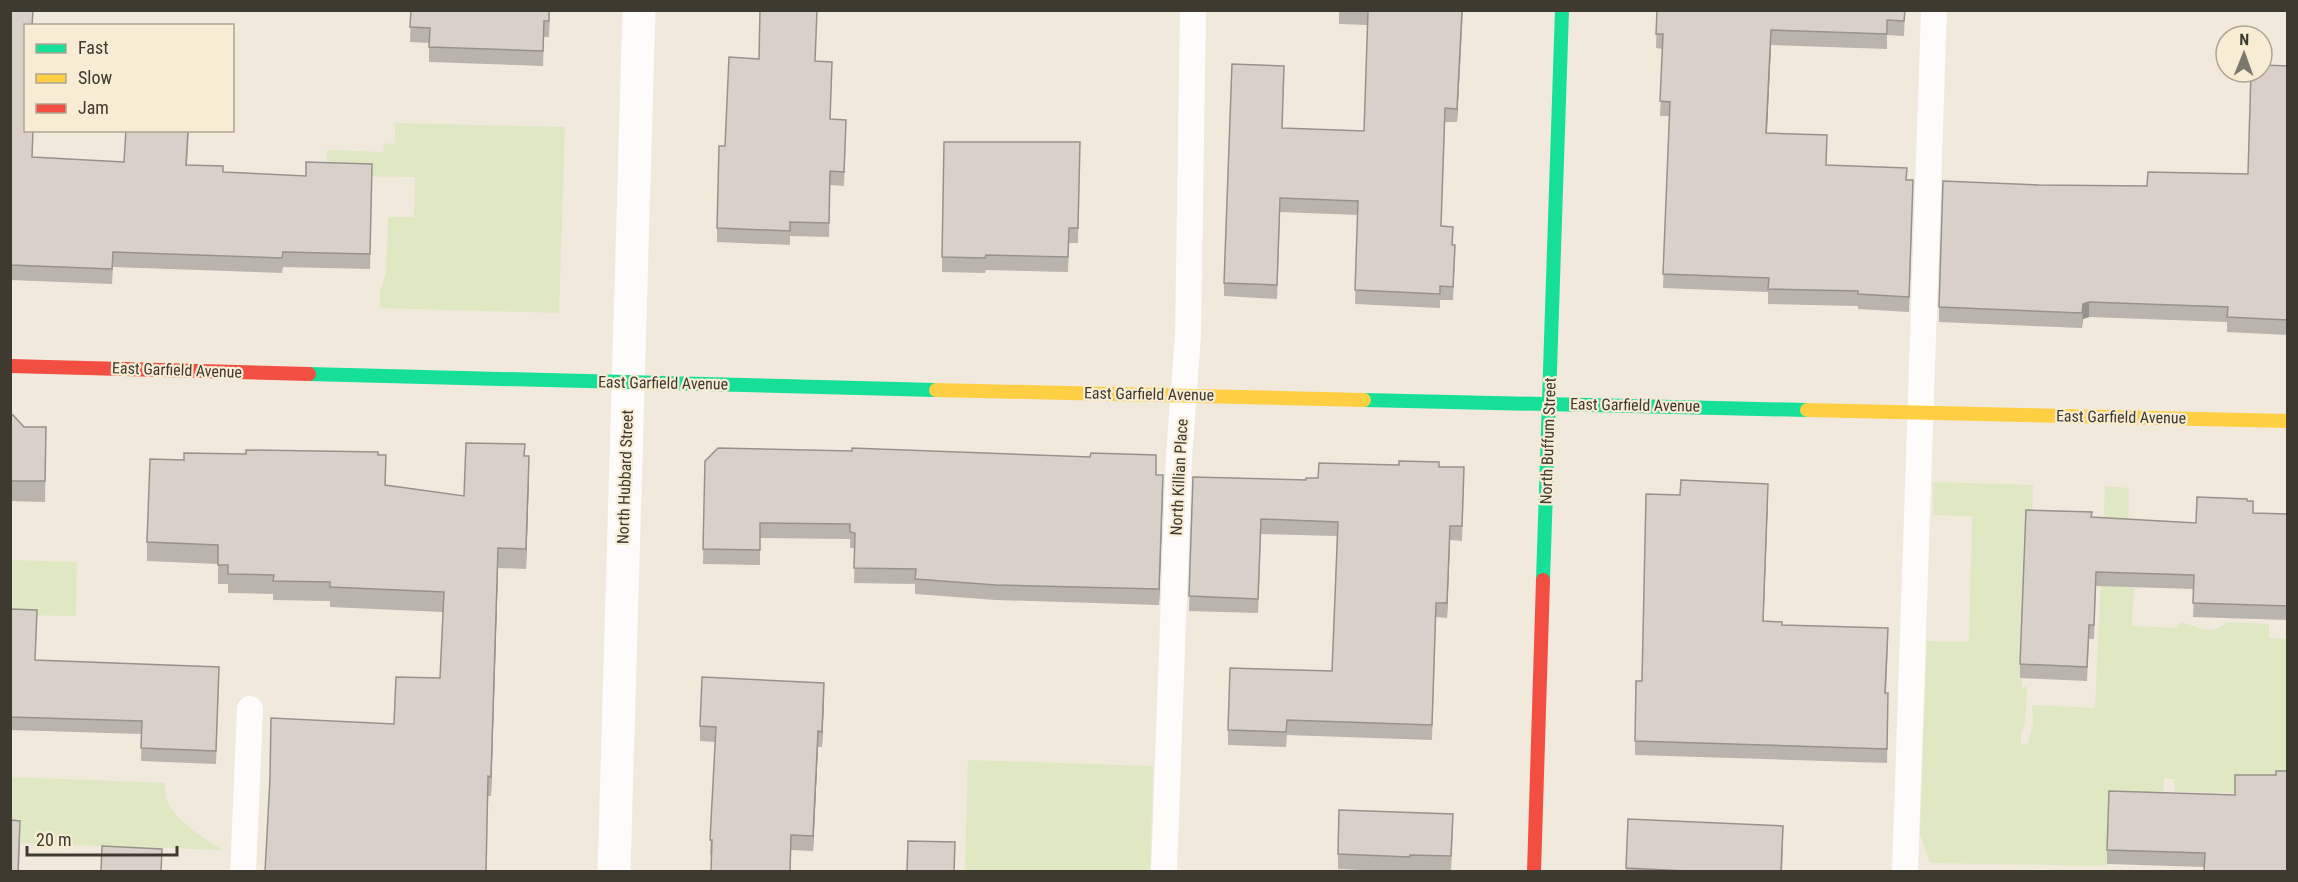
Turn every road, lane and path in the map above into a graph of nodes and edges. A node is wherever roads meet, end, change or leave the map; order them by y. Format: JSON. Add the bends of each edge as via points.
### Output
{"nodes":[{"id":1,"x":639,"y":10,"type":"edge"},
{"id":2,"x":1193,"y":10,"type":"edge"},
{"id":3,"x":1562,"y":10,"type":"edge"},
{"id":4,"x":1934,"y":10,"type":"edge"},
{"id":5,"x":10,"y":366,"type":"edge"},
{"id":6,"x":628,"y":382,"type":"junction"},
{"id":7,"x":1183,"y":395,"type":"junction"},
{"id":8,"x":1550,"y":403,"type":"junction"},
{"id":9,"x":1920,"y":412,"type":"junction"},
{"id":10,"x":2288,"y":421,"type":"edge"},
{"id":11,"x":250,"y":709,"type":"dead end"},
{"id":12,"x":243,"y":872,"type":"edge"},
{"id":13,"x":614,"y":872,"type":"edge"},
{"id":14,"x":1164,"y":872,"type":"edge"},
{"id":15,"x":1534,"y":872,"type":"edge"},
{"id":16,"x":1905,"y":872,"type":"edge"}],
"edges":[{"from":1,"to":6,"type":"street","name":"North Hubbard Street"},
{"from":2,"to":7,"type":"lane","name":"North Killian Place","via":[[1188,336]]},
{"from":3,"to":8,"type":"street","name":"North Buffum Street"},
{"from":4,"to":9,"type":"lane"},
{"from":5,"to":6,"type":"street","name":"East Garfield Avenue"},
{"from":6,"to":7,"type":"street","name":"East Garfield Avenue"},
{"from":6,"to":13,"type":"street","name":"North Hubbard Street"},
{"from":7,"to":8,"type":"street","name":"East Garfield Avenue"},
{"from":7,"to":14,"type":"lane","name":"North Killian Place"},
{"from":8,"to":9,"type":"street","name":"East Garfield Avenue"},
{"from":8,"to":15,"type":"street","name":"North Buffum Street"},
{"from":9,"to":10,"type":"street","name":"East Garfield Avenue"},
{"from":9,"to":16,"type":"lane"},
{"from":11,"to":12,"type":"lane"}]}
